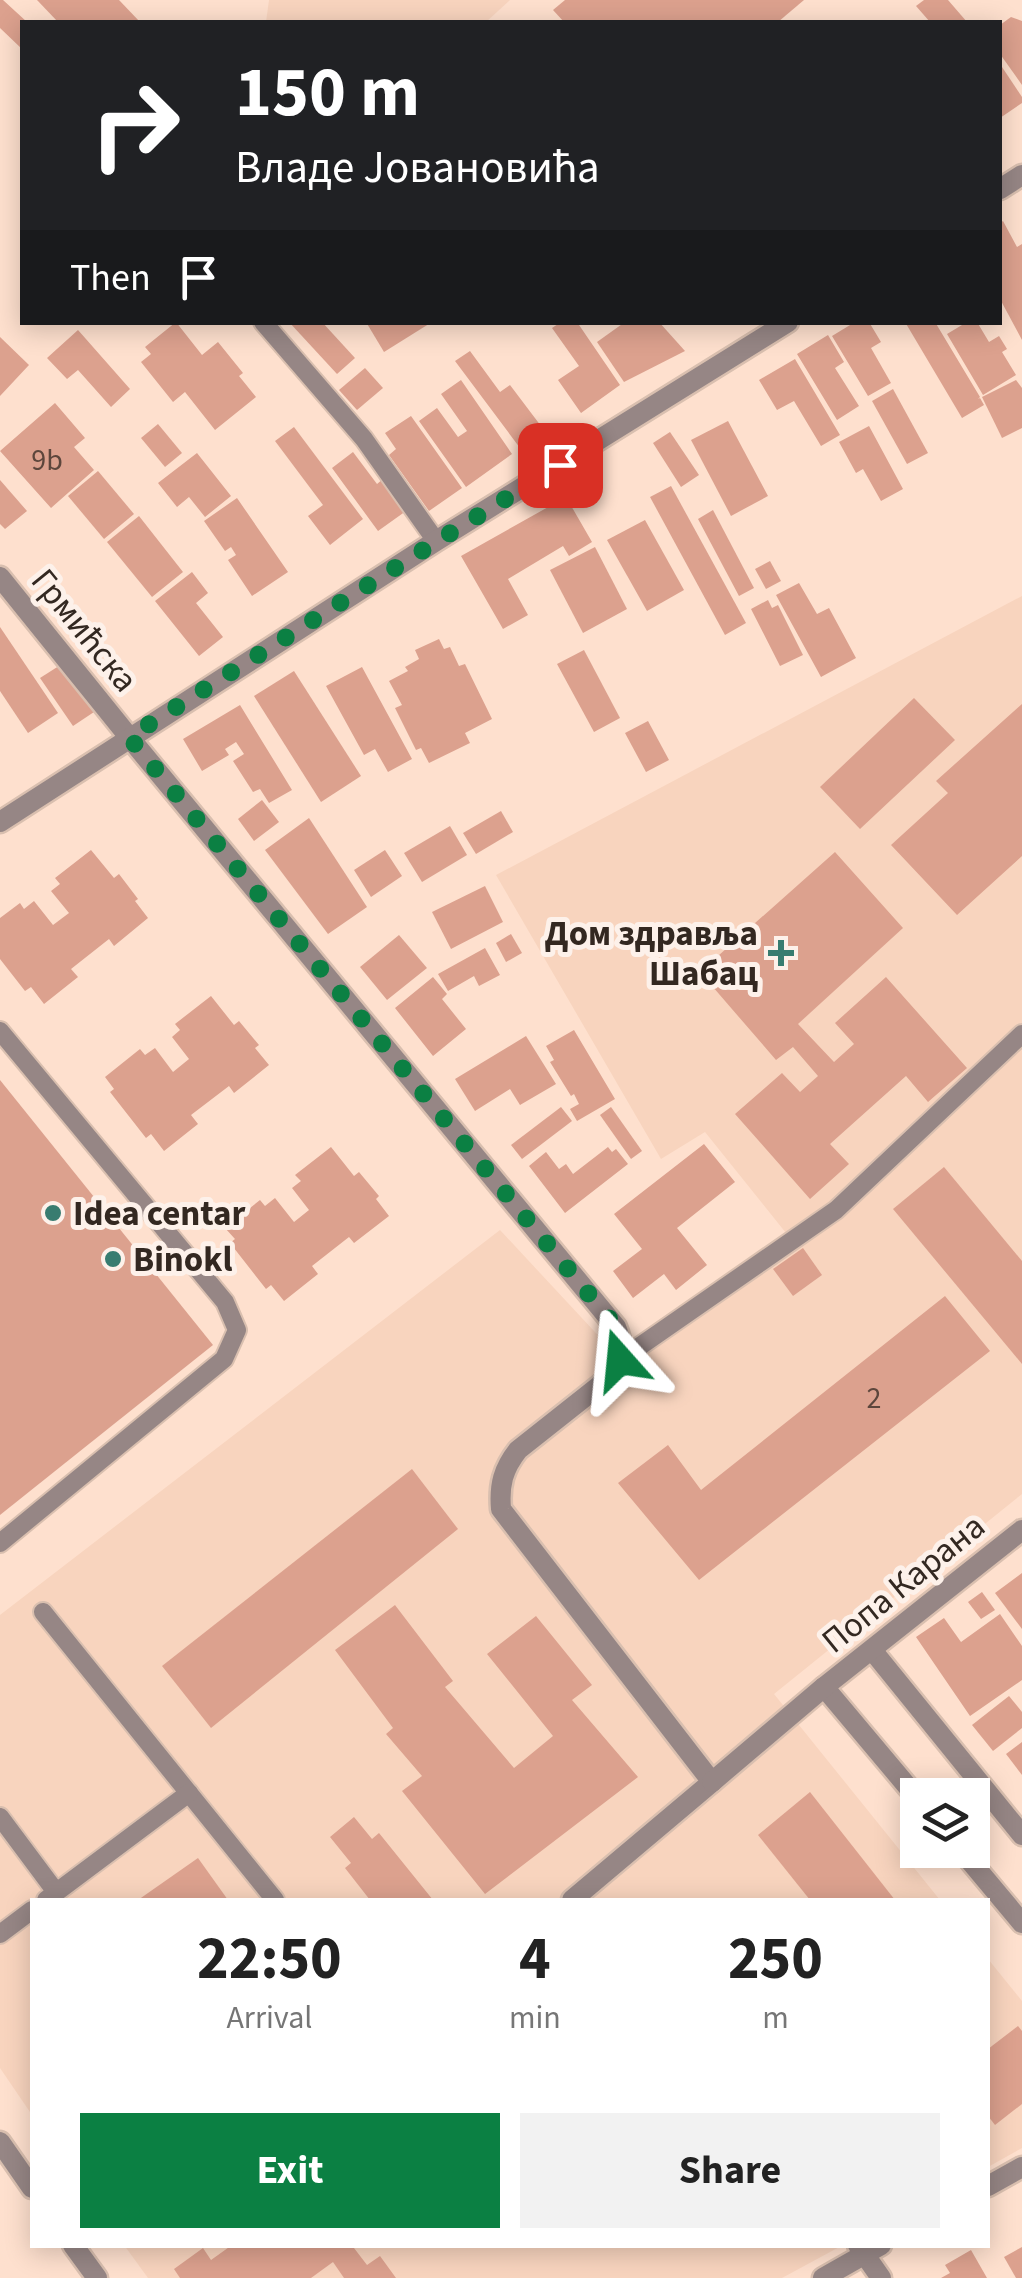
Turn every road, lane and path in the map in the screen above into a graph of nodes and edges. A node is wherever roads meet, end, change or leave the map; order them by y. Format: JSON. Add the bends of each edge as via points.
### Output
{"nodes":[{"id":1,"x":265,"y":325,"type":"edge"},
{"id":2,"x":783,"y":325,"type":"edge"},
{"id":3,"x":436,"y":542,"type":"junction"},
{"id":4,"x":0,"y":577,"type":"edge"},
{"id":5,"x":129,"y":737,"type":"junction"},
{"id":6,"x":0,"y":822,"type":"edge"},
{"id":7,"x":0,"y":1031,"type":"edge"},
{"id":8,"x":1022,"y":1034,"type":"edge"},
{"id":9,"x":620,"y":1360,"type":"junction"},
{"id":10,"x":1022,"y":1530,"type":"edge"},
{"id":11,"x":0,"y":1543,"type":"edge"},
{"id":12,"x":43,"y":1612,"type":"dead end"},
{"id":13,"x":872,"y":1650,"type":"junction"},
{"id":14,"x":824,"y":1688,"type":"junction"},
{"id":15,"x":900,"y":1778,"type":"edge"},
{"id":16,"x":712,"y":1782,"type":"junction"},
{"id":17,"x":189,"y":1793,"type":"junction"},
{"id":18,"x":0,"y":1817,"type":"edge"},
{"id":19,"x":1022,"y":1835,"type":"edge"},
{"id":20,"x":975,"y":1868,"type":"edge"},
{"id":21,"x":51,"y":1896,"type":"edge"},
{"id":22,"x":273,"y":1898,"type":"edge"},
{"id":23,"x":577,"y":1898,"type":"edge"},
{"id":24,"x":30,"y":1912,"type":"edge"},
{"id":25,"x":1022,"y":1923,"type":"edge"},
{"id":26,"x":0,"y":1934,"type":"edge"},
{"id":27,"x":0,"y":2142,"type":"edge"},
{"id":28,"x":1022,"y":2167,"type":"edge"},
{"id":29,"x":30,"y":2185,"type":"edge"},
{"id":30,"x":990,"y":2185,"type":"edge"},
{"id":31,"x":75,"y":2248,"type":"edge"},
{"id":32,"x":868,"y":2248,"type":"edge"},
{"id":33,"x":97,"y":2278,"type":"edge"},
{"id":34,"x":824,"y":2278,"type":"edge"},
{"id":35,"x":881,"y":2278,"type":"edge"}],
"edges":[{"from":1,"to":3,"type":"lane","via":[[364,440]]},
{"from":2,"to":3,"type":"street"},
{"from":3,"to":5,"type":"street"},
{"from":4,"to":5,"type":"street","name":"Грмићска"},
{"from":5,"to":6,"type":"street"},
{"from":5,"to":9,"type":"street","name":"Грмићска","via":[[616,1327]]},
{"from":7,"to":11,"type":"lane","via":[[225,1302],[237,1330],[224,1359]]},
{"from":8,"to":9,"type":"lane","via":[[836,1210]]},
{"from":9,"to":16,"type":"street","via":[[614,1374],[508,1462],[501,1509]]},
{"from":10,"to":13,"type":"street","name":"Попа Карана"},
{"from":12,"to":17,"type":"lane"},
{"from":13,"to":14,"type":"street","name":"Попа Карана"},
{"from":13,"to":19,"type":"street"},
{"from":14,"to":15,"type":"street"},
{"from":14,"to":16,"type":"street","name":"Попа Карана"},
{"from":16,"to":23,"type":"street","name":"Попа Карана"},
{"from":17,"to":21,"type":"lane"},
{"from":17,"to":22,"type":"lane"},
{"from":18,"to":21,"type":"lane"},
{"from":20,"to":25,"type":"street"},
{"from":24,"to":26,"type":"lane"},
{"from":27,"to":29,"type":"street"},
{"from":28,"to":30,"type":"street"},
{"from":31,"to":33,"type":"street"},
{"from":32,"to":34,"type":"street"},
{"from":32,"to":35,"type":"street"}]}
